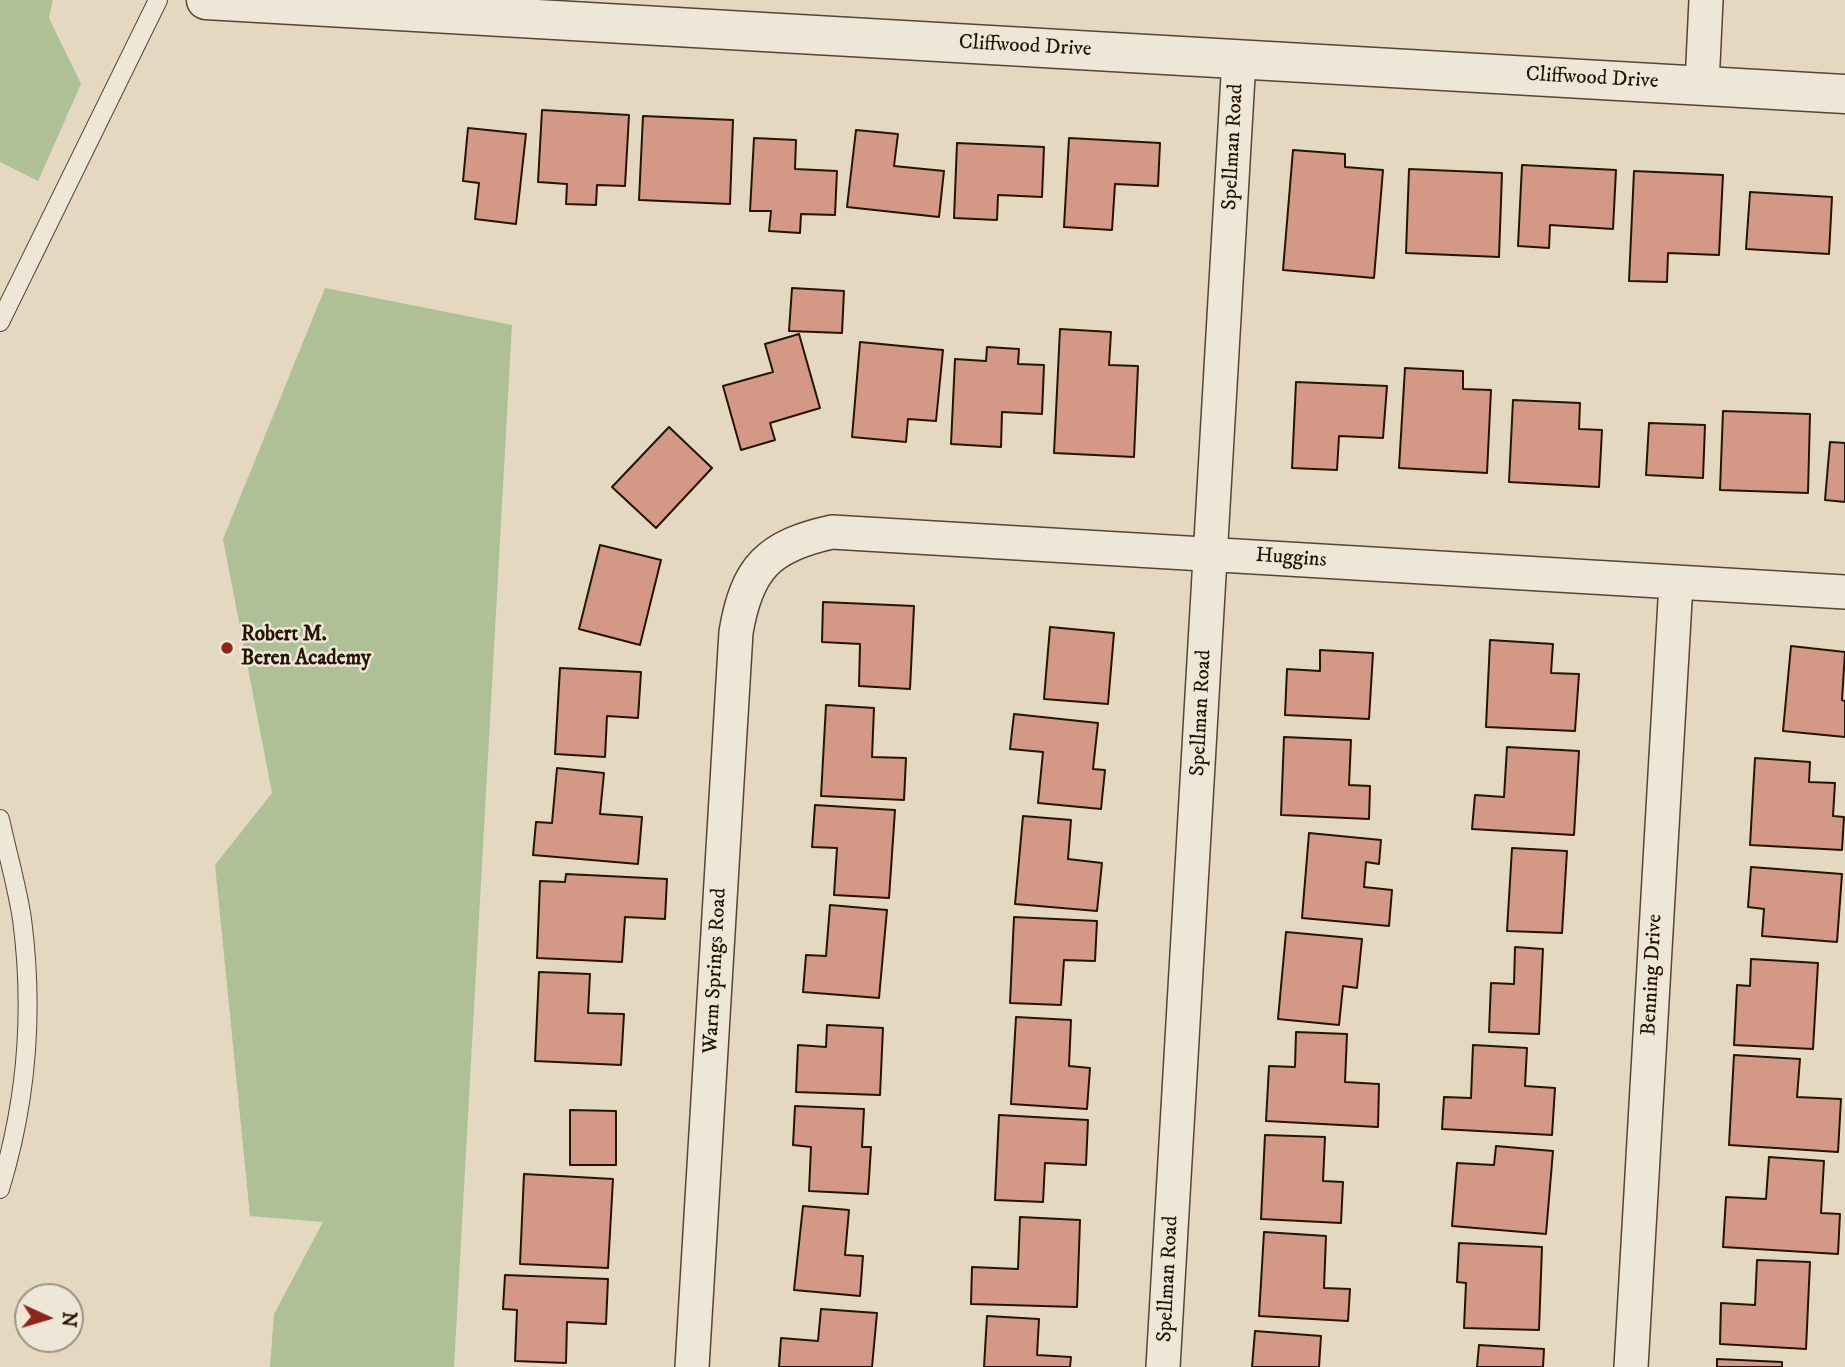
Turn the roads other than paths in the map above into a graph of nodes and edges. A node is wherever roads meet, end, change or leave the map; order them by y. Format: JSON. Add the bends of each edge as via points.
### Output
{"nodes":[{"id":1,"x":158,"y":0,"type":"edge"},
{"id":2,"x":206,"y":0,"type":"edge"},
{"id":3,"x":1706,"y":0,"type":"edge"},
{"id":4,"x":1239,"y":59,"type":"junction"},
{"id":5,"x":1702,"y":85,"type":"junction"},
{"id":6,"x":1845,"y":94,"type":"edge"},
{"id":7,"x":0,"y":322,"type":"edge"},
{"id":8,"x":1211,"y":554,"type":"junction"},
{"id":9,"x":751,"y":577,"type":"joint"},
{"id":10,"x":1676,"y":583,"type":"junction"},
{"id":11,"x":1845,"y":593,"type":"edge"},
{"id":12,"x":0,"y":820,"type":"edge"},
{"id":13,"x":0,"y":1189,"type":"edge"},
{"id":14,"x":692,"y":1367,"type":"edge"},
{"id":15,"x":1163,"y":1367,"type":"edge"},
{"id":16,"x":1631,"y":1367,"type":"edge"}],
"edges":[{"from":1,"to":7,"type":"lane"},
{"from":2,"to":4,"type":"street","name":"Cliffwood Drive"},
{"from":3,"to":5,"type":"street"},
{"from":4,"to":5,"type":"street","name":"Cliffwood Drive"},
{"from":4,"to":8,"type":"street","name":"Spellman Road"},
{"from":5,"to":6,"type":"street","name":"Cliffwood Drive"},
{"from":8,"to":9,"type":"street","name":"Huggins","via":[[832,532],[804,538],[776,552]]},
{"from":8,"to":10,"type":"street","name":"Huggins"},
{"from":8,"to":15,"type":"street","name":"Spellman Road"},
{"from":9,"to":14,"type":"street","name":"Warm Springs Road","via":[[736,632]]},
{"from":10,"to":11,"type":"street","name":"Huggins"},
{"from":10,"to":16,"type":"street","name":"Benning Drive"},
{"from":12,"to":13,"type":"lane","via":[[22,916],[29,977],[23,1102]]}]}
